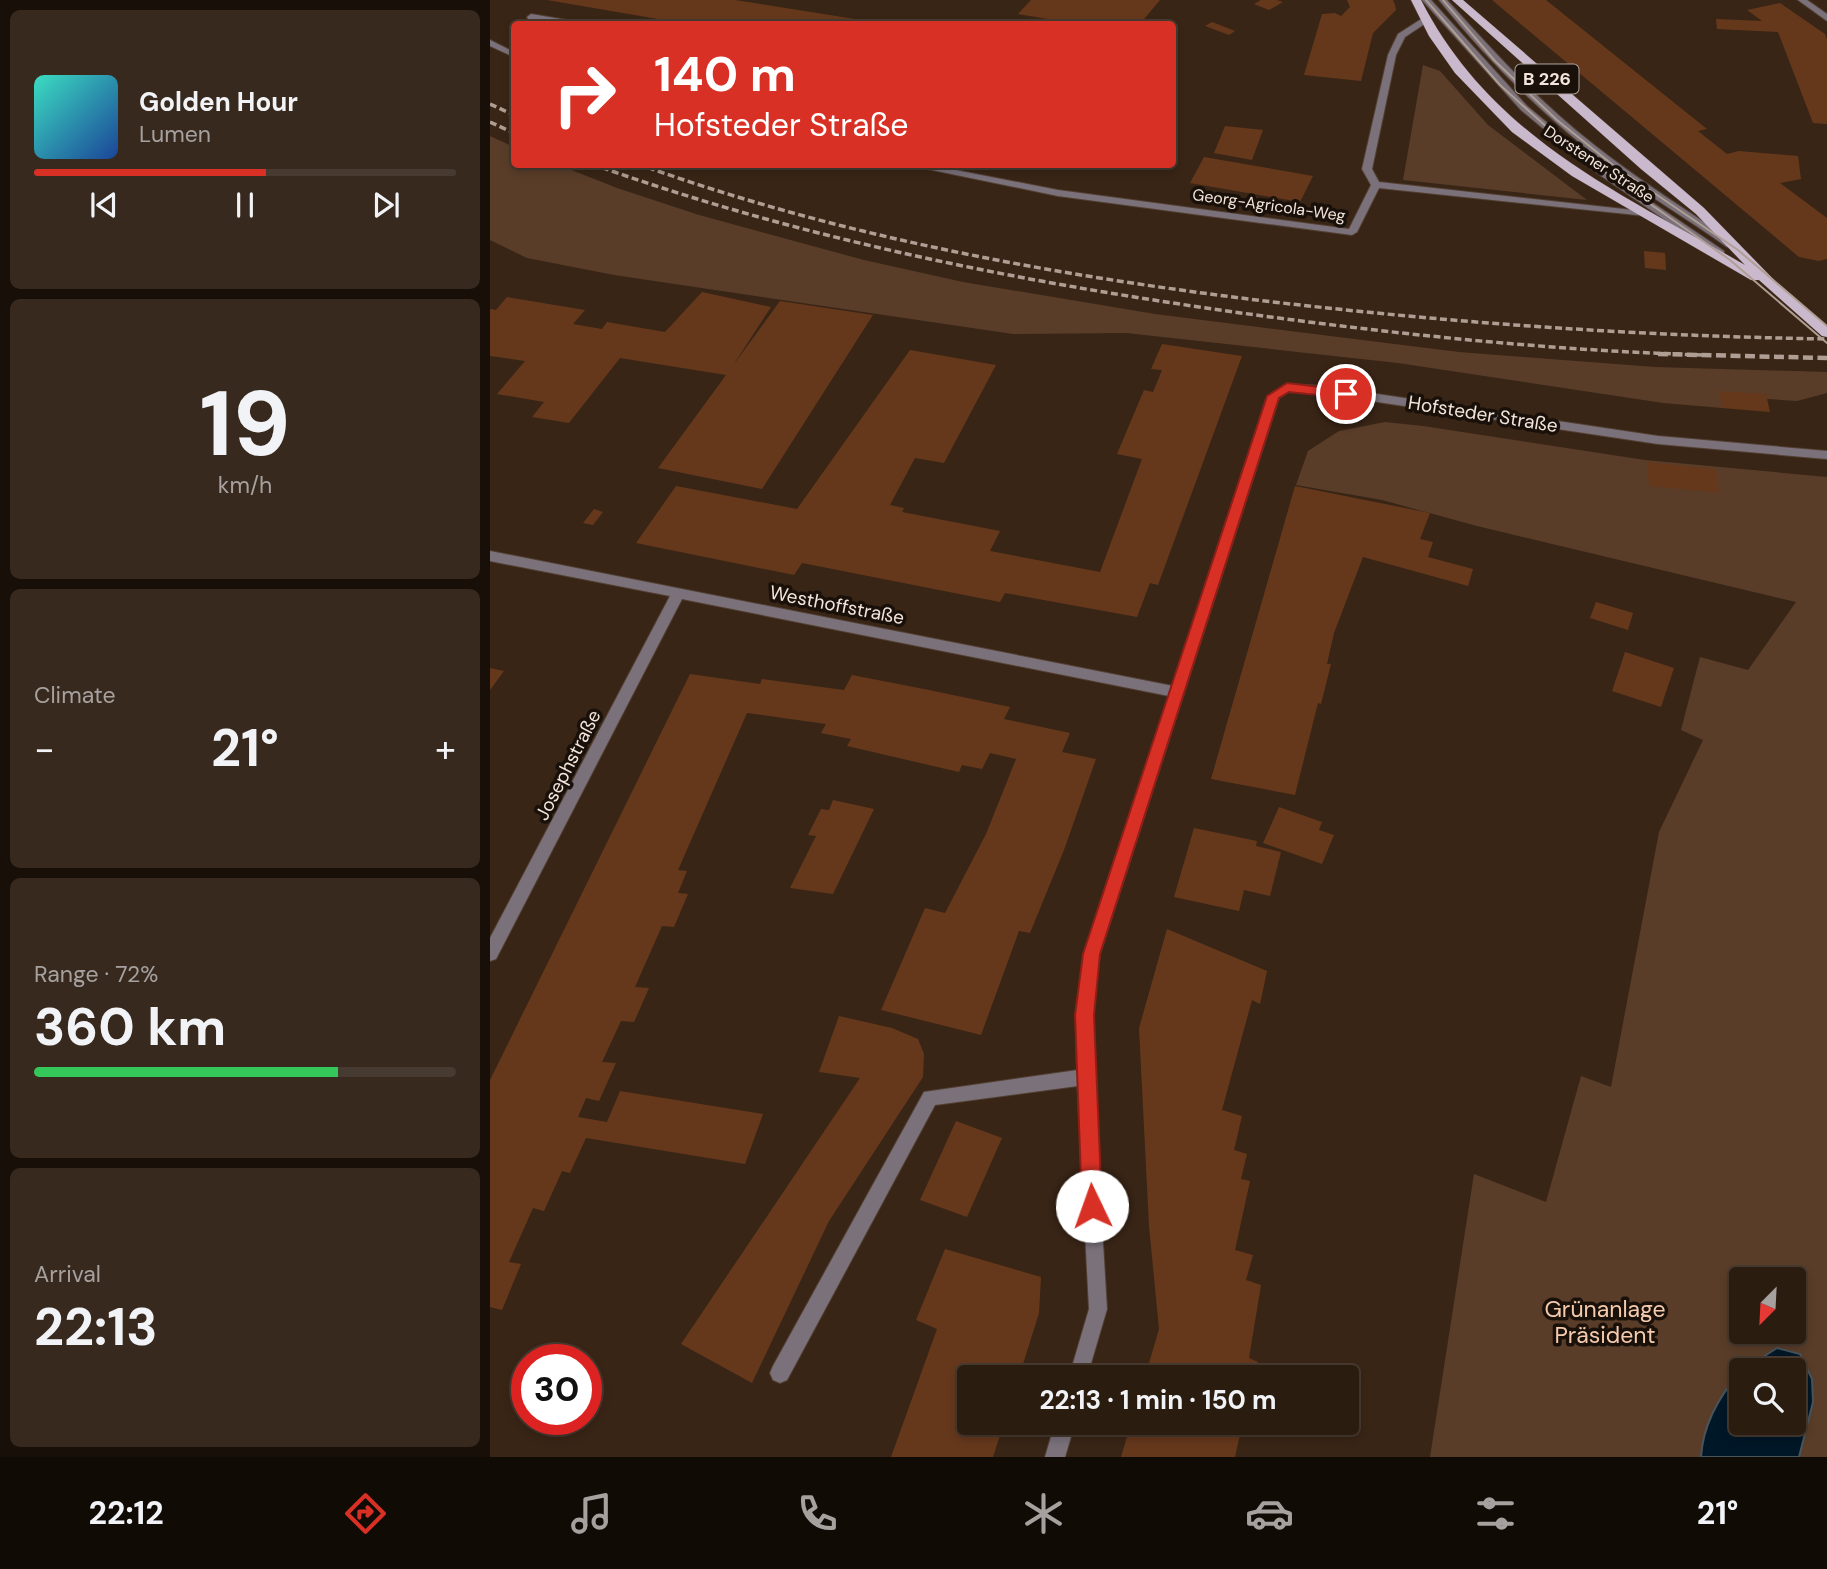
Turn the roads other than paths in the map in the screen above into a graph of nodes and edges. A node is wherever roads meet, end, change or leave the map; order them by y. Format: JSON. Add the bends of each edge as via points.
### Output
{"nodes":[{"id":1,"x":1416,"y":0,"type":"edge"},
{"id":2,"x":1426,"y":0,"type":"edge"},
{"id":3,"x":1443,"y":0,"type":"edge"},
{"id":4,"x":1457,"y":0,"type":"edge"},
{"id":5,"x":1802,"y":0,"type":"edge"},
{"id":6,"x":531,"y":17,"type":"dead end"},
{"id":7,"x":1827,"y":18,"type":"edge"},
{"id":8,"x":1426,"y":19,"type":"junction"},
{"id":9,"x":555,"y":21,"type":"edge"},
{"id":10,"x":490,"y":43,"type":"edge"},
{"id":11,"x":511,"y":54,"type":"edge"},
{"id":12,"x":927,"y":168,"type":"edge"},
{"id":13,"x":1376,"y":185,"type":"junction"},
{"id":14,"x":1642,"y":214,"type":"junction"},
{"id":15,"x":1738,"y":250,"type":"junction"},
{"id":16,"x":1741,"y":269,"type":"junction"},
{"id":17,"x":1772,"y":286,"type":"junction"},
{"id":18,"x":1827,"y":333,"type":"edge"},
{"id":19,"x":1827,"y":454,"type":"edge"},
{"id":20,"x":490,"y":556,"type":"edge"},
{"id":21,"x":678,"y":593,"type":"junction"},
{"id":22,"x":1176,"y":692,"type":"junction"},
{"id":23,"x":490,"y":954,"type":"edge"},
{"id":24,"x":1085,"y":1077,"type":"junction"},
{"id":25,"x":1082,"y":1365,"type":"edge"},
{"id":26,"x":780,"y":1373,"type":"dead end"},
{"id":27,"x":1061,"y":1435,"type":"edge"},
{"id":28,"x":1055,"y":1457,"type":"edge"}],
"edges":[{"from":1,"to":8,"type":"main road","name":"Dorstener Straße","number":"B 226"},
{"from":2,"to":16,"type":"street","via":[[1500,85],[1569,147]]},
{"from":3,"to":15,"type":"street","via":[[1495,61],[1557,120],[1613,165]]},
{"from":4,"to":15,"type":"main road","name":"Dorstener Straße","number":"B 226","via":[[1700,211]]},
{"from":5,"to":7,"type":"street"},
{"from":6,"to":9,"type":"street"},
{"from":8,"to":13,"type":"street","via":[[1401,36],[1392,55],[1367,169]]},
{"from":8,"to":14,"type":"main road","name":"Dorstener Straße","number":"B 226","via":[[1459,72],[1516,130]]},
{"from":10,"to":11,"type":"street"},
{"from":12,"to":13,"type":"street","name":"Georg-Agricola-Weg","via":[[1050,192],[1352,232]]},
{"from":13,"to":14,"type":"street"},
{"from":14,"to":16,"type":"main road","name":"Dorstener Straße","number":"B 226"},
{"from":15,"to":17,"type":"main road","name":"Dorstener Straße","number":"B 226"},
{"from":16,"to":17,"type":"main road","name":"Dorstener Straße","number":"B 226"},
{"from":17,"to":18,"type":"main road","name":"Dorstener Straße","number":"B 226"},
{"from":19,"to":22,"type":"street","name":"Hofsteder Straße","via":[[1658,440],[1287,387],[1274,396]]},
{"from":20,"to":21,"type":"street","name":"Westhoffstraße"},
{"from":21,"to":22,"type":"street","name":"Westhoffstraße"},
{"from":21,"to":23,"type":"street","name":"Josephstraße"},
{"from":22,"to":24,"type":"street","name":"Hofsteder Straße","via":[[1091,954],[1084,1015]]},
{"from":24,"to":25,"type":"street","name":"Hofsteder Straße","via":[[1098,1310]]},
{"from":24,"to":26,"type":"street","via":[[930,1098]]},
{"from":27,"to":28,"type":"street"}]}
